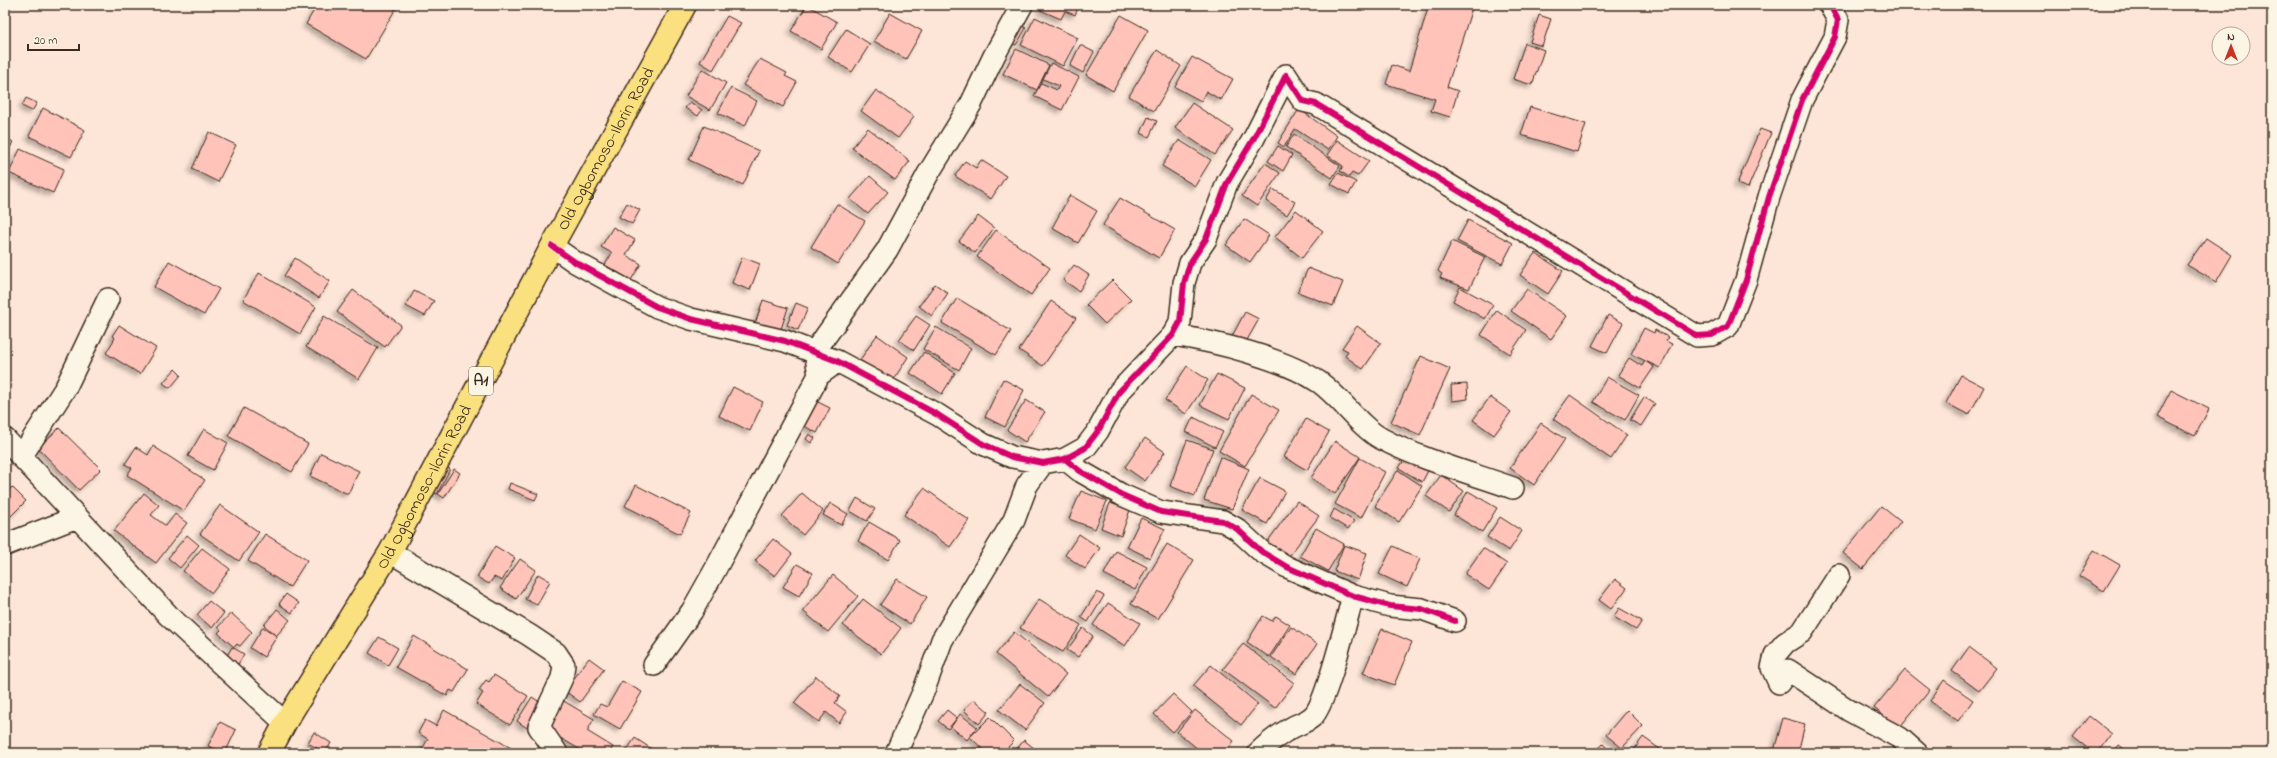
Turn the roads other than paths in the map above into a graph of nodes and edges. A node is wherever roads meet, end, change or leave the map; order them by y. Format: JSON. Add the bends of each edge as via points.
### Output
{"nodes":[{"id":1,"x":685,"y":5,"type":"edge"},
{"id":2,"x":1022,"y":5,"type":"edge"},
{"id":3,"x":1830,"y":5,"type":"edge"},
{"id":4,"x":552,"y":246,"type":"junction"},
{"id":5,"x":108,"y":299,"type":"dead end"},
{"id":6,"x":1173,"y":335,"type":"junction"},
{"id":7,"x":815,"y":351,"type":"junction"},
{"id":8,"x":837,"y":361,"type":"junction"},
{"id":9,"x":819,"y":375,"type":"junction"},
{"id":10,"x":5,"y":439,"type":"edge"},
{"id":11,"x":1012,"y":456,"type":"junction"},
{"id":12,"x":21,"y":457,"type":"junction"},
{"id":13,"x":1065,"y":459,"type":"junction"},
{"id":14,"x":1043,"y":462,"type":"junction"},
{"id":15,"x":1027,"y":486,"type":"junction"},
{"id":16,"x":1513,"y":488,"type":"dead end"},
{"id":17,"x":77,"y":517,"type":"junction"},
{"id":18,"x":5,"y":545,"type":"edge"},
{"id":19,"x":390,"y":552,"type":"junction"},
{"id":20,"x":1839,"y":575,"type":"dead end"},
{"id":21,"x":1353,"y":596,"type":"junction"},
{"id":22,"x":1456,"y":621,"type":"dead end"},
{"id":23,"x":654,"y":665,"type":"dead end"},
{"id":24,"x":285,"y":723,"type":"junction"},
{"id":25,"x":269,"y":753,"type":"edge"},
{"id":26,"x":557,"y":753,"type":"edge"},
{"id":27,"x":896,"y":753,"type":"edge"},
{"id":28,"x":1258,"y":753,"type":"edge"},
{"id":29,"x":1916,"y":753,"type":"edge"}],
"edges":[{"from":1,"to":4,"type":"highway","name":"Old Ogbomoso-Ilorin Road","number":"A1"},
{"from":2,"to":7,"type":"street","via":[[971,104],[928,174],[887,250]]},
{"from":3,"to":6,"type":"street","via":[[1838,20],[1835,37],[1802,100],[1769,198],[1746,280],[1728,326],[1712,335],[1697,336],[1316,104],[1303,101],[1286,75],[1254,138],[1227,183],[1206,239],[1190,263],[1184,283],[1180,322]]},
{"from":4,"to":7,"type":"street","via":[[575,262],[657,307],[691,320],[785,341]]},
{"from":4,"to":19,"type":"highway","name":"Old Ogbomoso-Ilorin Road","number":"A1"},
{"from":5,"to":12,"type":"street","via":[[66,387]]},
{"from":6,"to":13,"type":"street","via":[[1119,392],[1098,431],[1085,448]]},
{"from":6,"to":16,"type":"street","via":[[1274,360],[1319,382],[1381,438]]},
{"from":7,"to":8,"type":"street"},
{"from":7,"to":9,"type":"street"},
{"from":8,"to":9,"type":"street"},
{"from":8,"to":11,"type":"street","via":[[938,415],[983,444]]},
{"from":9,"to":23,"type":"street","via":[[692,611]]},
{"from":10,"to":12,"type":"street"},
{"from":11,"to":14,"type":"street"},
{"from":11,"to":15,"type":"street"},
{"from":12,"to":17,"type":"street"},
{"from":13,"to":14,"type":"street"},
{"from":13,"to":21,"type":"street","via":[[1080,471],[1122,495],[1161,512],[1223,521],[1262,552],[1287,567]]},
{"from":14,"to":15,"type":"street"},
{"from":15,"to":27,"type":"street","via":[[1014,520],[942,640],[924,690]]},
{"from":17,"to":18,"type":"street"},
{"from":17,"to":24,"type":"street","via":[[169,616]]},
{"from":19,"to":24,"type":"highway","name":"Old Ogbomoso-Ilorin Road","number":"A1"},
{"from":19,"to":26,"type":"street","via":[[556,653],[564,665],[562,678],[539,727]]},
{"from":20,"to":29,"type":"street","via":[[1802,632],[1785,643],[1775,655],[1772,668],[1779,683],[1788,670],[1850,711],[1900,738]]},
{"from":21,"to":22,"type":"street","via":[[1390,606],[1422,609]]},
{"from":21,"to":28,"type":"street","via":[[1320,707],[1313,717],[1284,733]]},
{"from":24,"to":25,"type":"highway","name":"Old Ogbomoso-Ilorin Road","number":"A1"}]}
